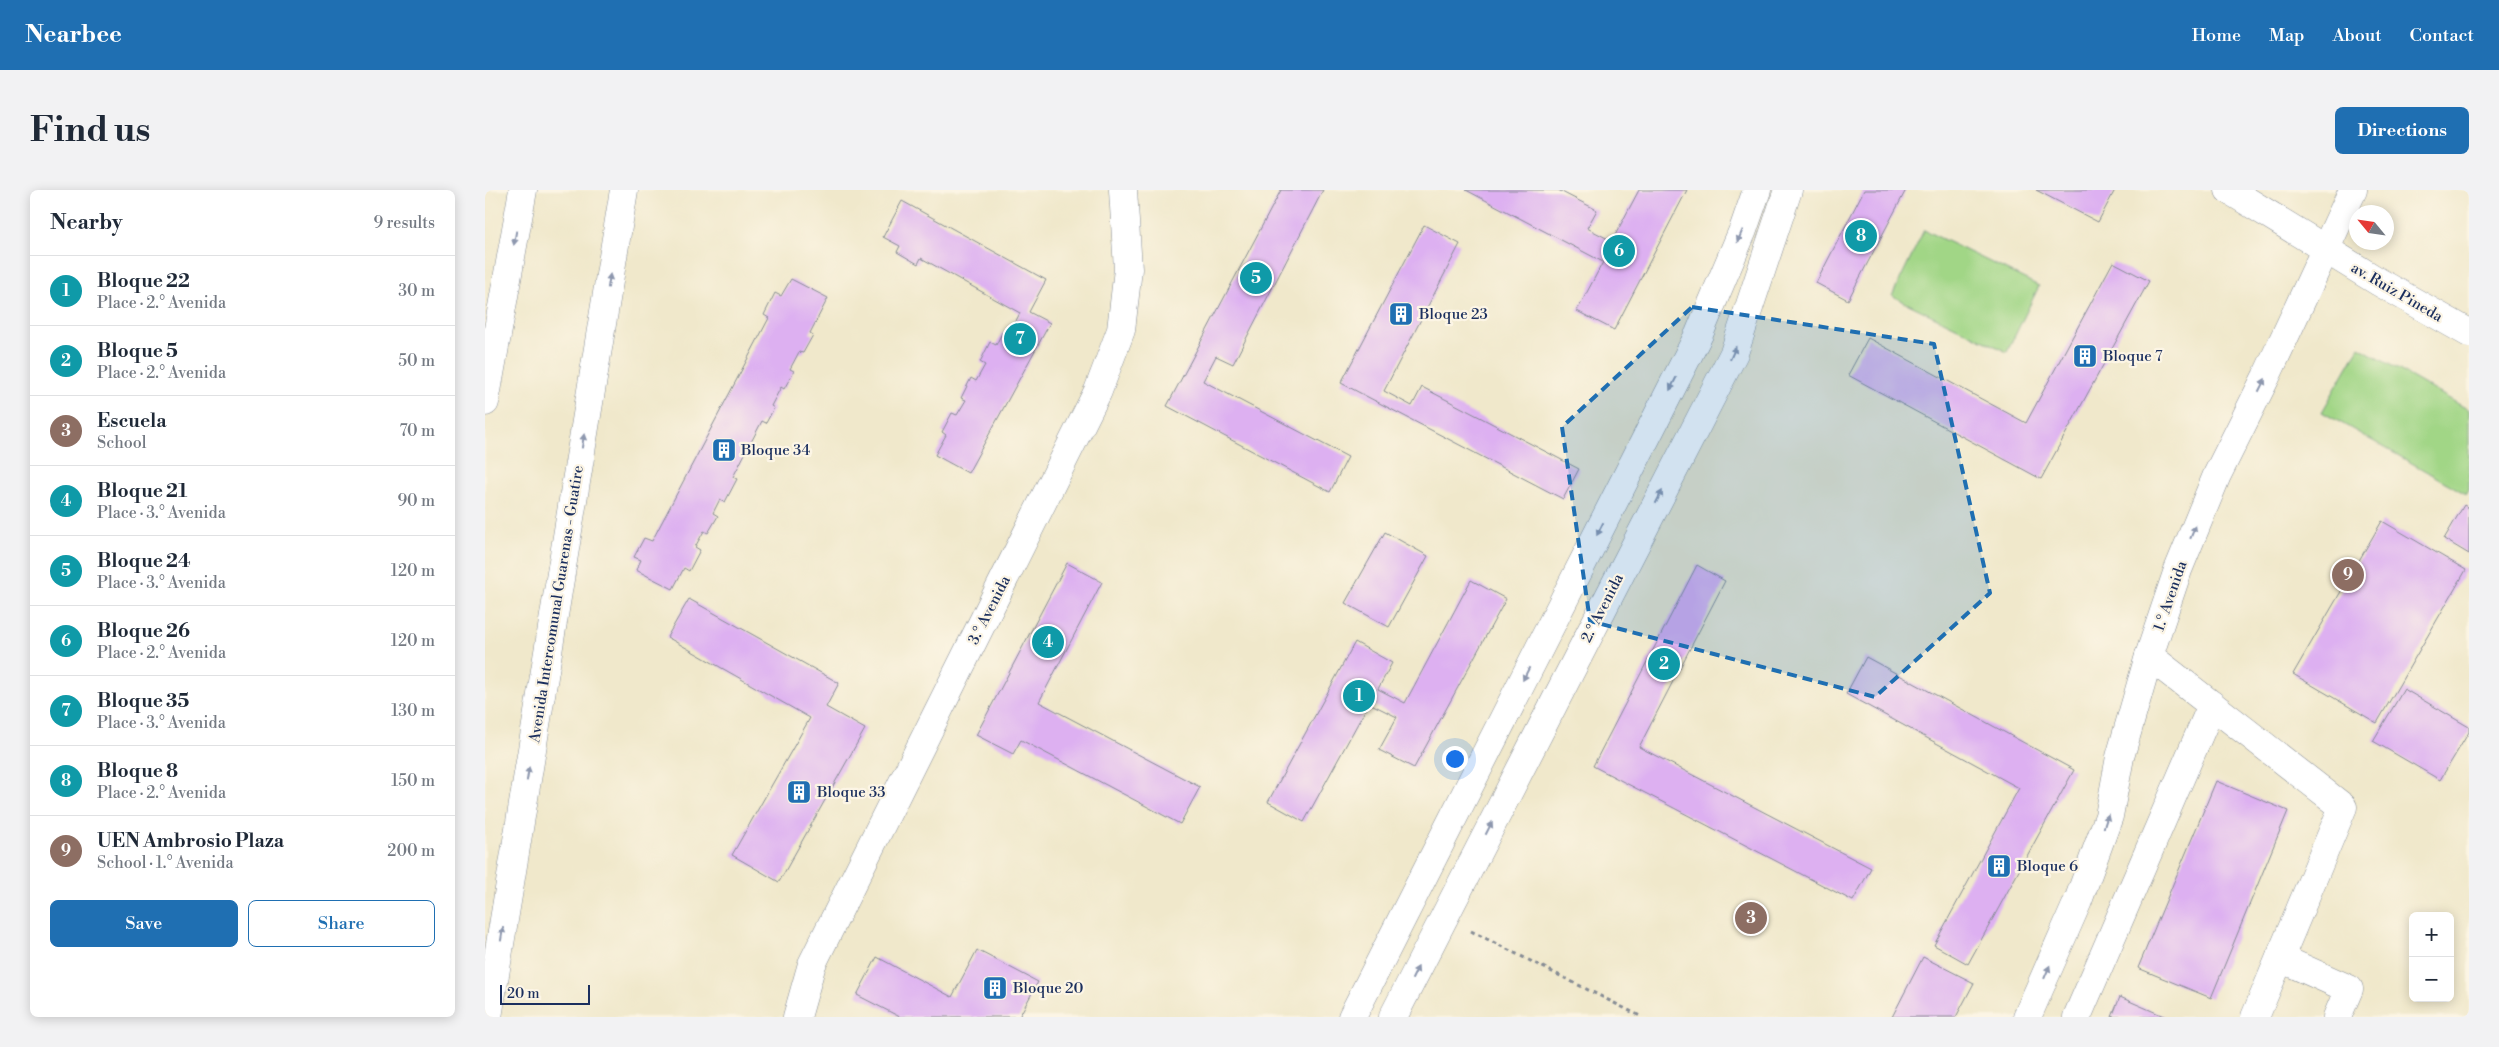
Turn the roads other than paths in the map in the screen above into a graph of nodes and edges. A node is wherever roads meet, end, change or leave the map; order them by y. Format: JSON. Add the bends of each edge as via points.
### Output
{"nodes":[{"id":1,"x":523,"y":190,"type":"edge"},
{"id":2,"x":624,"y":190,"type":"edge"},
{"id":3,"x":1123,"y":190,"type":"edge"},
{"id":4,"x":1757,"y":190,"type":"edge"},
{"id":5,"x":1788,"y":190,"type":"edge"},
{"id":6,"x":2229,"y":190,"type":"edge"},
{"id":7,"x":2353,"y":190,"type":"edge"},
{"id":8,"x":2326,"y":250,"type":"junction"},
{"id":9,"x":2469,"y":333,"type":"edge"},
{"id":10,"x":485,"y":402,"type":"edge"},
{"id":11,"x":2149,"y":656,"type":"junction"},
{"id":12,"x":2212,"y":705,"type":"junction"},
{"id":13,"x":2279,"y":958,"type":"junction"},
{"id":14,"x":488,"y":1017,"type":"edge"},
{"id":15,"x":797,"y":1017,"type":"edge"},
{"id":16,"x":1352,"y":1017,"type":"edge"},
{"id":17,"x":1393,"y":1017,"type":"edge"},
{"id":18,"x":2027,"y":1017,"type":"edge"},
{"id":19,"x":2077,"y":1017,"type":"edge"},
{"id":20,"x":2255,"y":1017,"type":"edge"},
{"id":21,"x":2337,"y":1017,"type":"edge"}],
"edges":[{"from":1,"to":10,"type":"street","one_way":true},
{"from":14,"to":2,"type":"street","name":"Avenida Intercomunal Guarenas - Guatire","one_way":true},
{"from":3,"to":15,"type":"street","name":"3.° Avenida","via":[[1128,269],[1121,330],[1098,391],[812,964]]},
{"from":4,"to":16,"type":"street","one_way":true,"via":[[1699,334]]},
{"from":17,"to":5,"type":"street","name":"2.° Avenida","one_way":true,"via":[[1734,353]]},
{"from":6,"to":8,"type":"street","name":"av. Ruiz Pineda"},
{"from":7,"to":8,"type":"street","name":"1.° Avenida"},
{"from":8,"to":9,"type":"street","name":"av. Ruiz Pineda"},
{"from":11,"to":8,"type":"street","name":"1.° Avenida","one_way":true,"via":[[2178,570],[2217,475]]},
{"from":11,"to":12,"type":"street"},
{"from":18,"to":11,"type":"street","name":"1.° Avenida","one_way":true,"via":[[2109,816],[2120,757]]},
{"from":12,"to":13,"type":"street","via":[[2343,807]]},
{"from":12,"to":19,"type":"street"},
{"from":13,"to":20,"type":"street"},
{"from":13,"to":21,"type":"street","via":[[2349,989]]}]}
